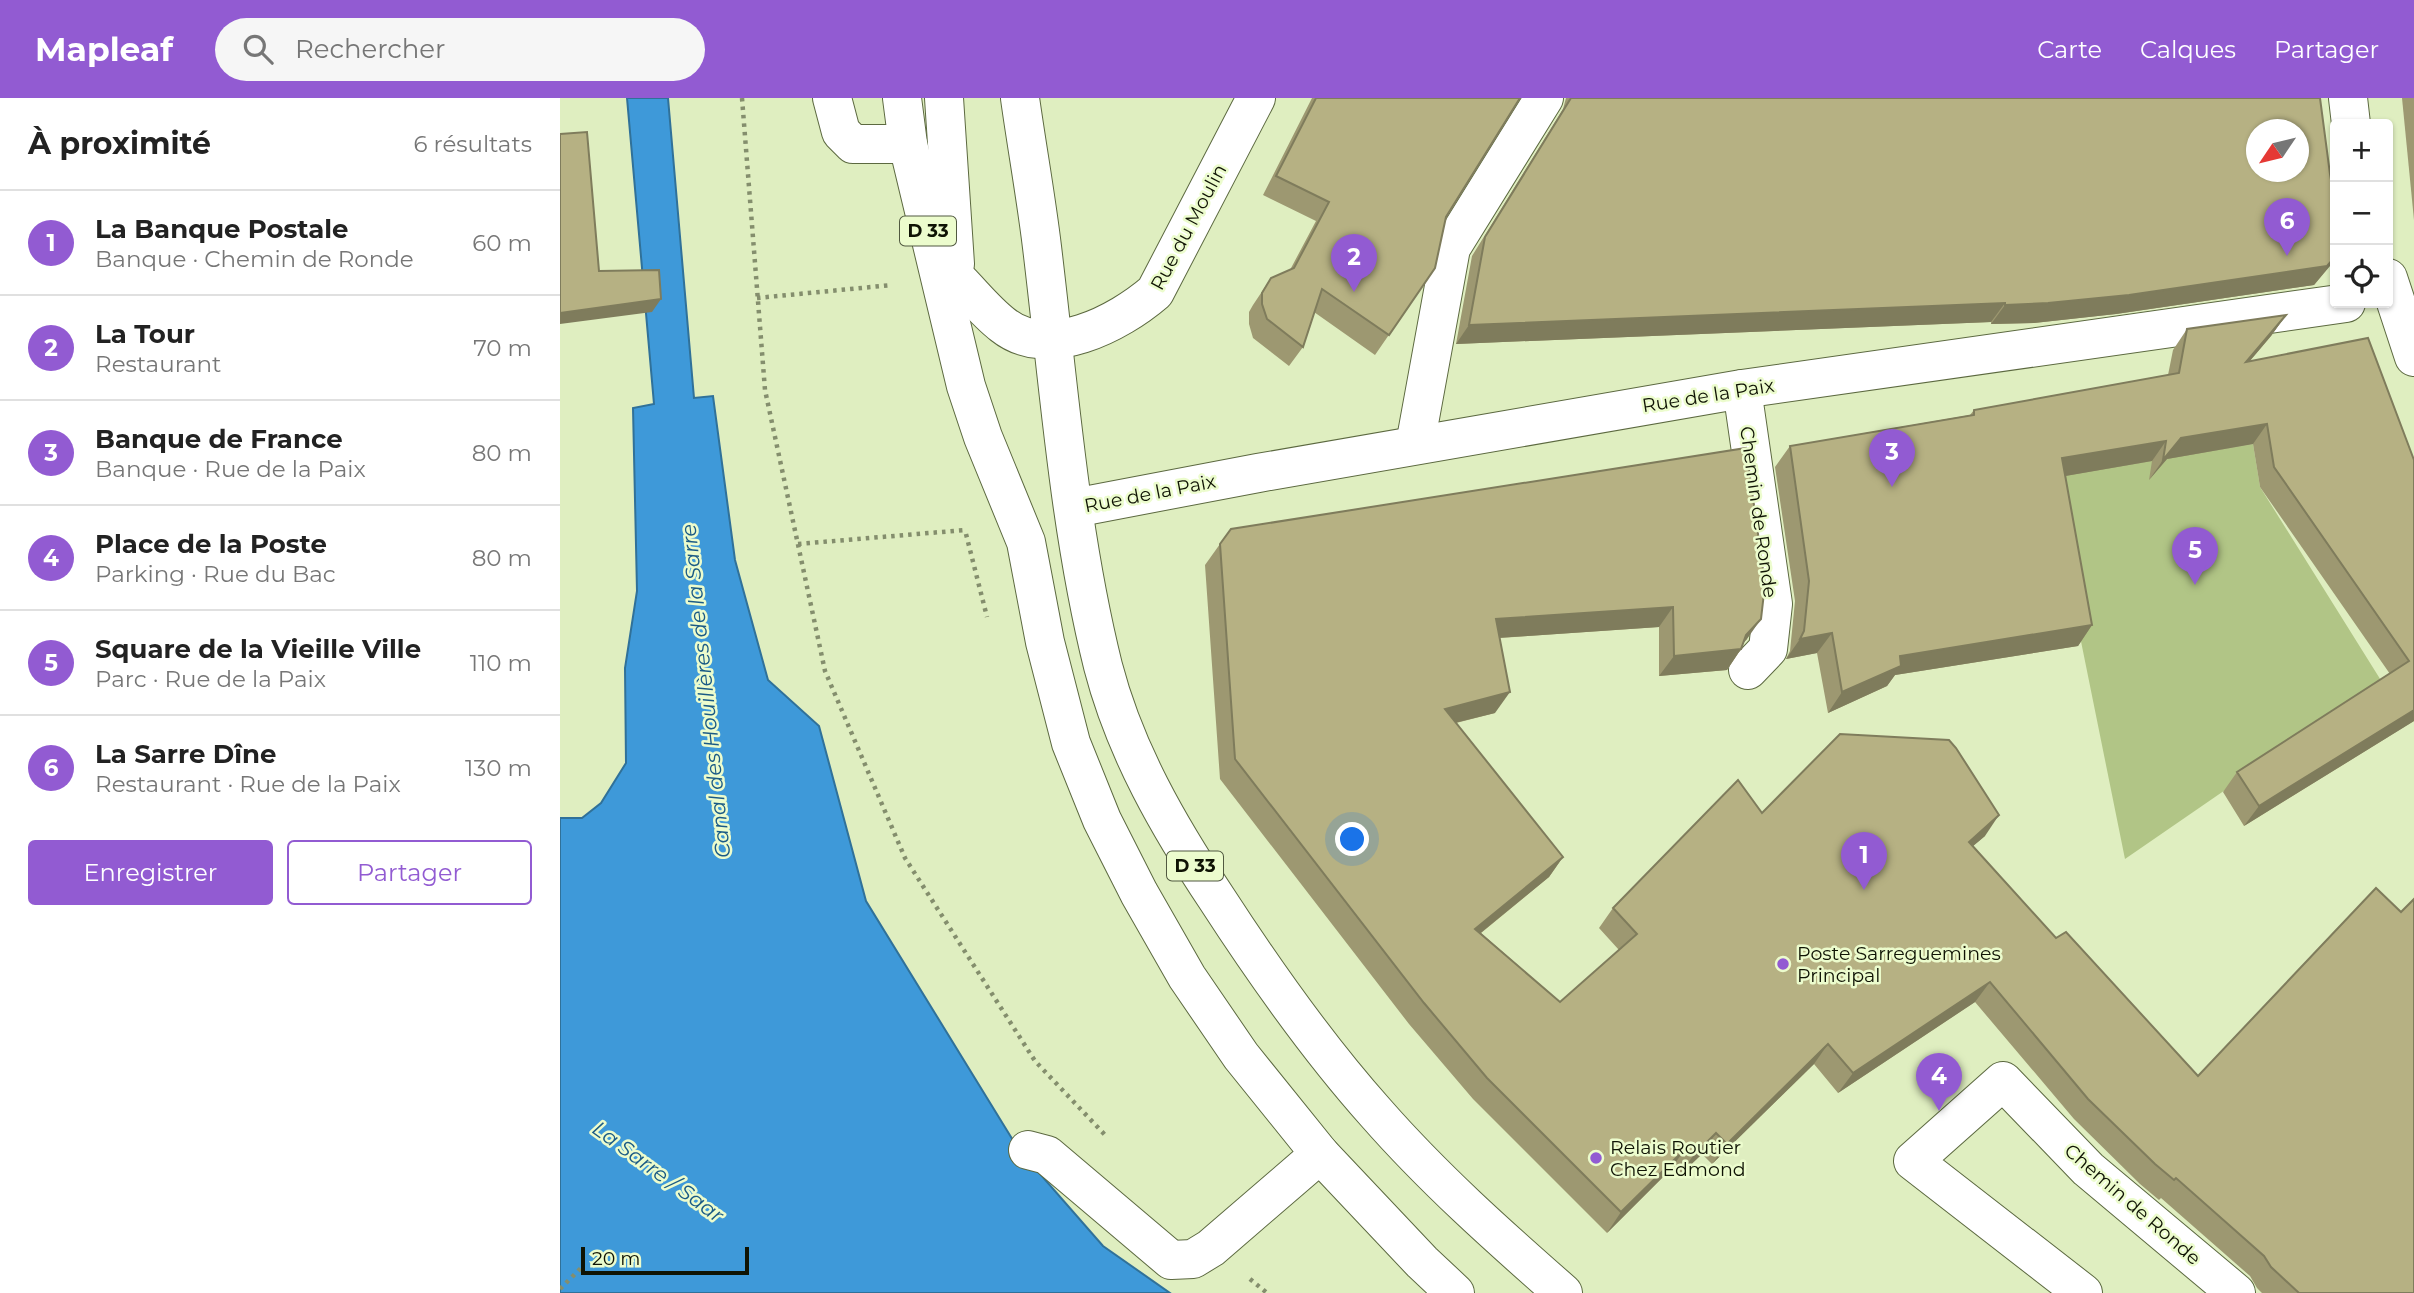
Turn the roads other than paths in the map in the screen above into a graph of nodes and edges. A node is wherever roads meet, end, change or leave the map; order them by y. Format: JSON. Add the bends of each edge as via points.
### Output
{"nodes":[{"id":1,"x":832,"y":98,"type":"edge"},
{"id":2,"x":902,"y":98,"type":"edge"},
{"id":3,"x":944,"y":98,"type":"edge"},
{"id":4,"x":1020,"y":98,"type":"edge"},
{"id":5,"x":1256,"y":98,"type":"edge"},
{"id":6,"x":1544,"y":98,"type":"edge"},
{"id":7,"x":2348,"y":98,"type":"edge"},
{"id":8,"x":2350,"y":119,"type":"edge"},
{"id":9,"x":908,"y":144,"type":"junction"},
{"id":10,"x":957,"y":279,"type":"junction"},
{"id":11,"x":2396,"y":290,"type":"edge"},
{"id":12,"x":2330,"y":305,"type":"edge"},
{"id":13,"x":1052,"y":340,"type":"junction"},
{"id":14,"x":2414,"y":357,"type":"edge"},
{"id":15,"x":962,"y":363,"type":"junction"},
{"id":16,"x":1742,"y":389,"type":"junction"},
{"id":17,"x":1415,"y":445,"type":"junction"},
{"id":18,"x":1074,"y":508,"type":"junction"},
{"id":19,"x":1748,"y":670,"type":"edge"},
{"id":20,"x":1028,"y":1150,"type":"dead end"},
{"id":21,"x":1320,"y":1154,"type":"junction"},
{"id":22,"x":1561,"y":1290,"type":"edge"},
{"id":23,"x":1455,"y":1293,"type":"edge"},
{"id":24,"x":2083,"y":1293,"type":"edge"},
{"id":25,"x":2236,"y":1293,"type":"edge"}],
"edges":[{"from":1,"to":9,"type":"main road","via":[[841,132],[853,144]]},
{"from":2,"to":9,"type":"main road","number":"D 33"},
{"from":3,"to":10,"type":"main road","number":"D 33"},
{"from":4,"to":13,"type":"main road","number":"D 33"},
{"from":5,"to":13,"type":"main road","name":"Rue du Moulin","via":[[1155,292],[1132,311],[1092,331]]},
{"from":6,"to":17,"type":"main road","via":[[1451,248]]},
{"from":7,"to":8,"type":"main road"},
{"from":9,"to":15,"type":"main road","number":"D 33"},
{"from":10,"to":13,"type":"main road","via":[[1004,326],[1028,337]]},
{"from":10,"to":15,"type":"main road","number":"D 33"},
{"from":11,"to":14,"type":"main road"},
{"from":12,"to":16,"type":"main road","name":"Rue de la Paix"},
{"from":13,"to":18,"type":"main road","number":"D 33"},
{"from":15,"to":21,"type":"main road","number":"D 33","via":[[983,437],[1026,542],[1071,743],[1102,820],[1187,977],[1241,1056]]},
{"from":16,"to":17,"type":"main road","name":"Rue de la Paix"},
{"from":16,"to":19,"type":"main road","name":"Chemin de Ronde","via":[[1773,604],[1768,649]]},
{"from":17,"to":18,"type":"main road","name":"Rue de la Paix"},
{"from":18,"to":22,"type":"main road","number":"D 33","via":[[1087,590],[1117,711],[1181,844],[1301,1021],[1375,1112],[1448,1188]]},
{"from":20,"to":21,"type":"main road","via":[[1047,1155],[1171,1259],[1193,1259],[1211,1248]]},
{"from":21,"to":23,"type":"main road","number":"D 33"},
{"from":24,"to":25,"type":"main road","name":"Chemin de Ronde","via":[[1913,1161],[2003,1081],[2088,1169]]}]}
